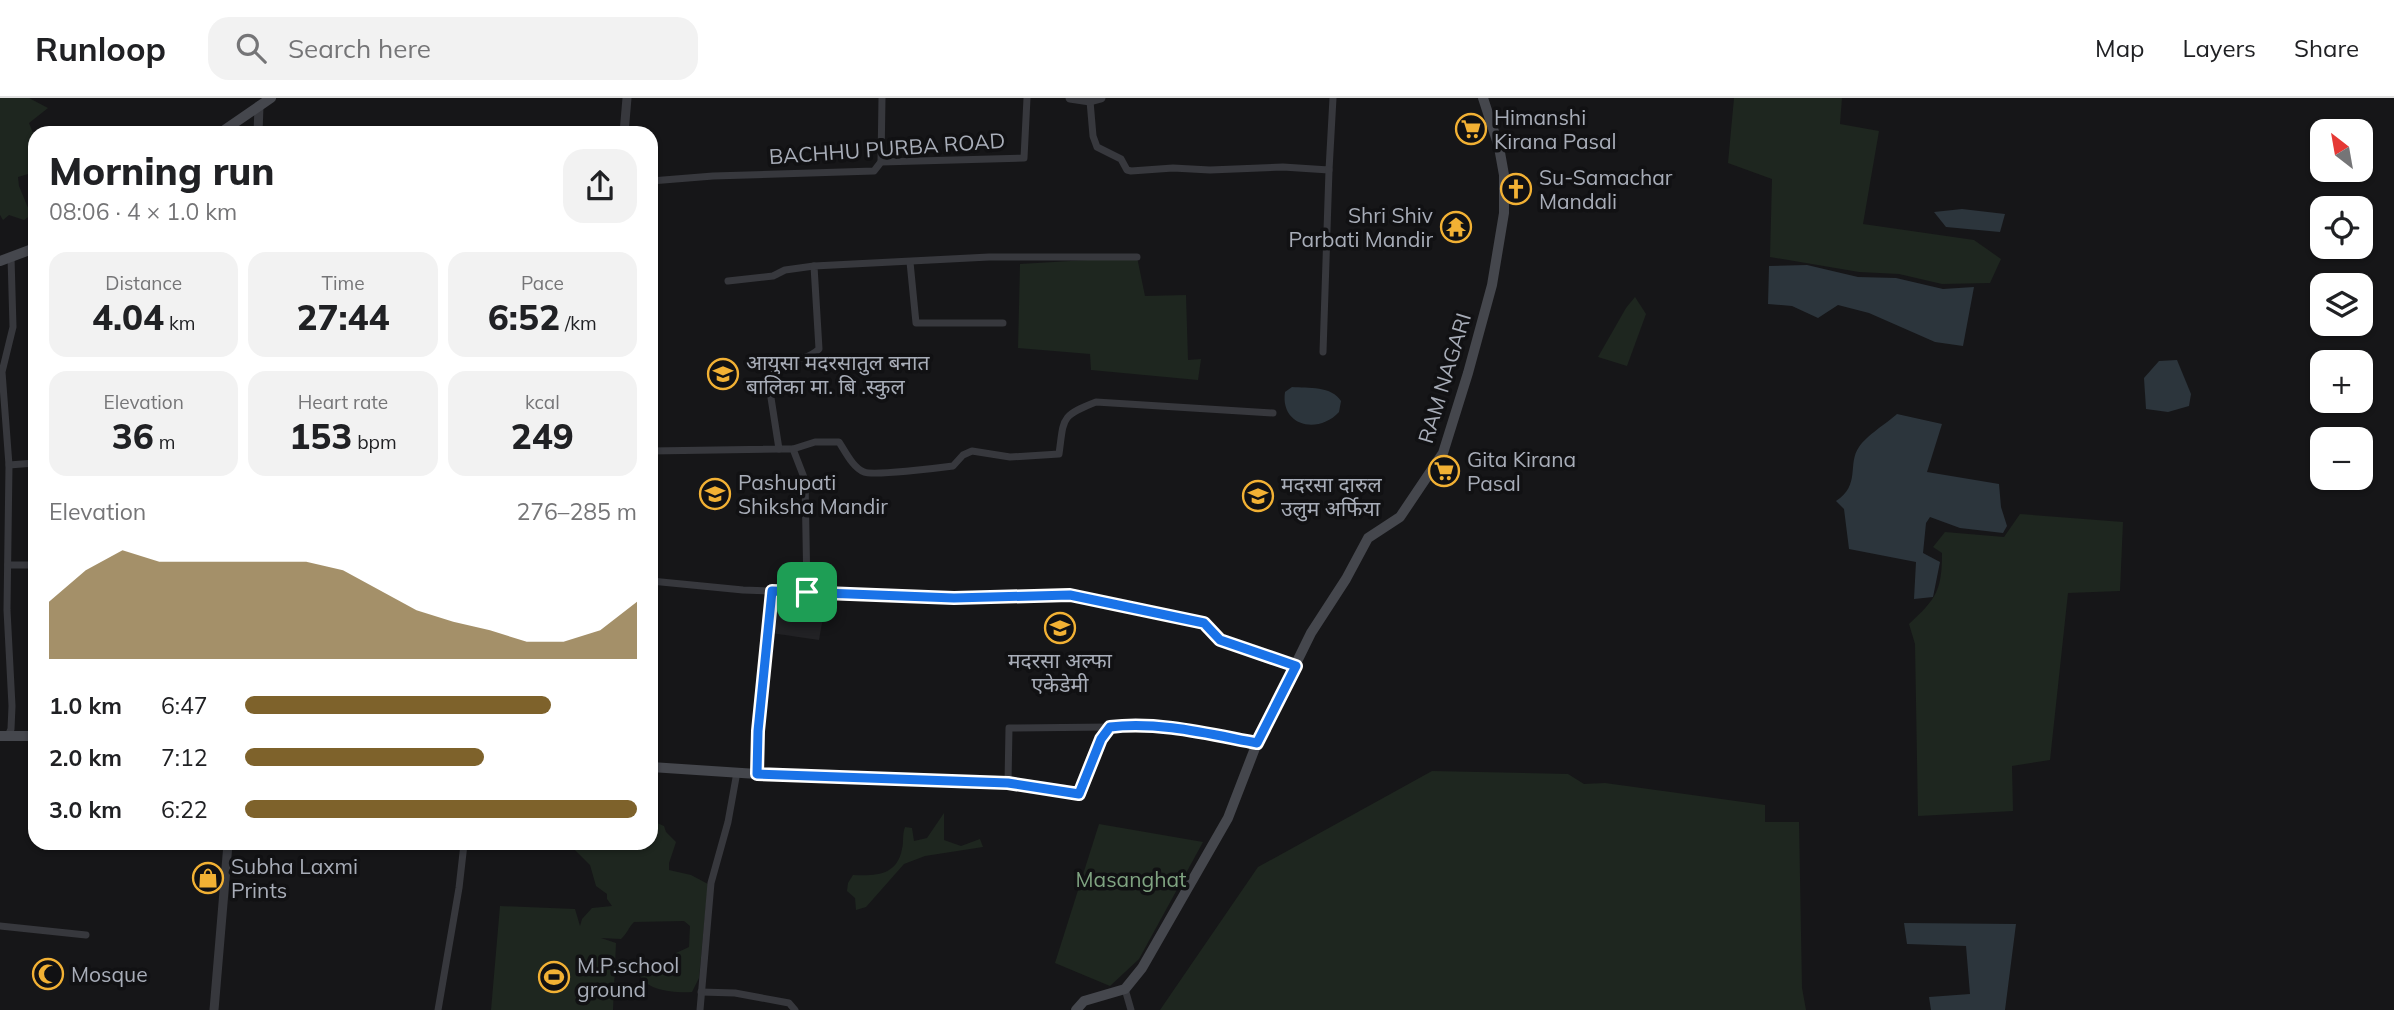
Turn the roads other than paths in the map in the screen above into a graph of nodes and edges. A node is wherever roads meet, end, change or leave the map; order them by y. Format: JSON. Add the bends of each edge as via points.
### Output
{"nodes":[{"id":1,"x":271,"y":98,"type":"edge"},
{"id":2,"x":627,"y":98,"type":"edge"},
{"id":3,"x":882,"y":98,"type":"edge"},
{"id":4,"x":1027,"y":98,"type":"edge"},
{"id":5,"x":1070,"y":98,"type":"edge"},
{"id":6,"x":1101,"y":98,"type":"edge"},
{"id":7,"x":1333,"y":98,"type":"edge"},
{"id":8,"x":1483,"y":98,"type":"edge"},
{"id":9,"x":1090,"y":101,"type":"junction"},
{"id":10,"x":259,"y":106,"type":"junction"},
{"id":11,"x":230,"y":126,"type":"edge"},
{"id":12,"x":258,"y":126,"type":"edge"},
{"id":13,"x":625,"y":126,"type":"edge"},
{"id":14,"x":881,"y":162,"type":"junction"},
{"id":15,"x":1329,"y":170,"type":"junction"},
{"id":16,"x":658,"y":180,"type":"edge"},
{"id":17,"x":28,"y":251,"type":"edge"},
{"id":18,"x":1137,"y":257,"type":"dead end"},
{"id":19,"x":5,"y":259,"type":"edge"},
{"id":20,"x":910,"y":262,"type":"junction"},
{"id":21,"x":814,"y":266,"type":"junction"},
{"id":22,"x":728,"y":281,"type":"dead end"},
{"id":23,"x":1003,"y":323,"type":"dead end"},
{"id":24,"x":1323,"y":352,"type":"dead end"},
{"id":25,"x":1273,"y":413,"type":"dead end"},
{"id":26,"x":779,"y":449,"type":"junction"},
{"id":27,"x":793,"y":449,"type":"junction"},
{"id":28,"x":658,"y":451,"type":"edge"},
{"id":29,"x":28,"y":464,"type":"edge"},
{"id":30,"x":9,"y":465,"type":"junction"},
{"id":31,"x":4,"y":499,"type":"edge"},
{"id":32,"x":6,"y":564,"type":"edge"},
{"id":33,"x":28,"y":565,"type":"edge"},
{"id":34,"x":658,"y":582,"type":"edge"},
{"id":35,"x":772,"y":591,"type":"junction"},
{"id":36,"x":807,"y":592,"type":"junction"},
{"id":37,"x":1296,"y":666,"type":"junction"},
{"id":38,"x":1110,"y":727,"type":"junction"},
{"id":39,"x":4,"y":736,"type":"edge"},
{"id":40,"x":28,"y":736,"type":"edge"},
{"id":41,"x":1257,"y":743,"type":"junction"},
{"id":42,"x":658,"y":766,"type":"edge"},
{"id":43,"x":737,"y":772,"type":"junction"},
{"id":44,"x":757,"y":774,"type":"junction"},
{"id":45,"x":1008,"y":783,"type":"junction"},
{"id":46,"x":227,"y":850,"type":"edge"},
{"id":47,"x":463,"y":850,"type":"edge"},
{"id":48,"x":0,"y":926,"type":"edge"},
{"id":49,"x":86,"y":935,"type":"dead end"},
{"id":50,"x":1125,"y":989,"type":"junction"},
{"id":51,"x":701,"y":992,"type":"junction"},
{"id":52,"x":214,"y":1010,"type":"edge"},
{"id":53,"x":438,"y":1010,"type":"edge"},
{"id":54,"x":700,"y":1010,"type":"edge"},
{"id":55,"x":795,"y":1010,"type":"edge"},
{"id":56,"x":1076,"y":1010,"type":"edge"},
{"id":57,"x":1131,"y":1010,"type":"edge"}],
"edges":[{"from":1,"to":10,"type":"main road"},
{"from":2,"to":13,"type":"street"},
{"from":3,"to":14,"type":"street"},
{"from":4,"to":14,"type":"street","name":"BACHHU PURBA ROAD","via":[[1024,158]]},
{"from":5,"to":9,"type":"street"},
{"from":6,"to":9,"type":"street"},
{"from":7,"to":15,"type":"street"},
{"from":8,"to":37,"type":"main road","name":"RAM NAGARI","via":[[1499,146],[1504,214],[1492,285],[1443,453],[1400,517],[1368,538]]},
{"from":9,"to":15,"type":"street","via":[[1097,147],[1121,159],[1127,170]]},
{"from":10,"to":11,"type":"main road"},
{"from":10,"to":12,"type":"street"},
{"from":14,"to":16,"type":"street","name":"BACHHU PURBA ROAD","via":[[874,171]]},
{"from":15,"to":24,"type":"street"},
{"from":17,"to":19,"type":"main road"},
{"from":18,"to":20,"type":"street"},
{"from":19,"to":30,"type":"street","via":[[13,327],[2,372]]},
{"from":20,"to":21,"type":"street"},
{"from":20,"to":23,"type":"street","via":[[916,323]]},
{"from":21,"to":22,"type":"street"},
{"from":21,"to":26,"type":"street","via":[[819,349],[811,357],[766,366]]},
{"from":25,"to":27,"type":"street","via":[[1096,402],[1072,411],[1064,422],[1059,454],[1010,457],[972,451],[953,466],[899,471],[867,473],[839,442],[815,442]]},
{"from":26,"to":27,"type":"street"},
{"from":26,"to":28,"type":"street"},
{"from":27,"to":36,"type":"street","via":[[805,480]]},
{"from":29,"to":30,"type":"street"},
{"from":30,"to":31,"type":"street"},
{"from":31,"to":32,"type":"street"},
{"from":32,"to":33,"type":"street"},
{"from":32,"to":39,"type":"street","via":[[12,706],[11,729]]},
{"from":34,"to":35,"type":"street"},
{"from":35,"to":36,"type":"street"},
{"from":35,"to":44,"type":"street"},
{"from":36,"to":37,"type":"street","via":[[954,598],[1070,595],[1204,623],[1220,640]]},
{"from":37,"to":41,"type":"main road","name":"RAM NAGARI"},
{"from":38,"to":41,"type":"main road","via":[[1132,724],[1197,731]]},
{"from":38,"to":45,"type":"main road","via":[[1079,794]]},
{"from":38,"to":45,"type":"street","via":[[1009,728]]},
{"from":39,"to":40,"type":"main road"},
{"from":41,"to":50,"type":"main road","name":"RAM NAGARI","via":[[1228,818],[1142,968]]},
{"from":42,"to":43,"type":"main road"},
{"from":43,"to":44,"type":"main road"},
{"from":43,"to":51,"type":"street","via":[[710,884]]},
{"from":44,"to":45,"type":"main road"},
{"from":46,"to":52,"type":"street"},
{"from":47,"to":53,"type":"street"},
{"from":48,"to":49,"type":"street"},
{"from":50,"to":56,"type":"main road","via":[[1084,1001]]},
{"from":50,"to":57,"type":"street"},
{"from":51,"to":54,"type":"street"},
{"from":51,"to":55,"type":"street","via":[[789,1003]]}]}
